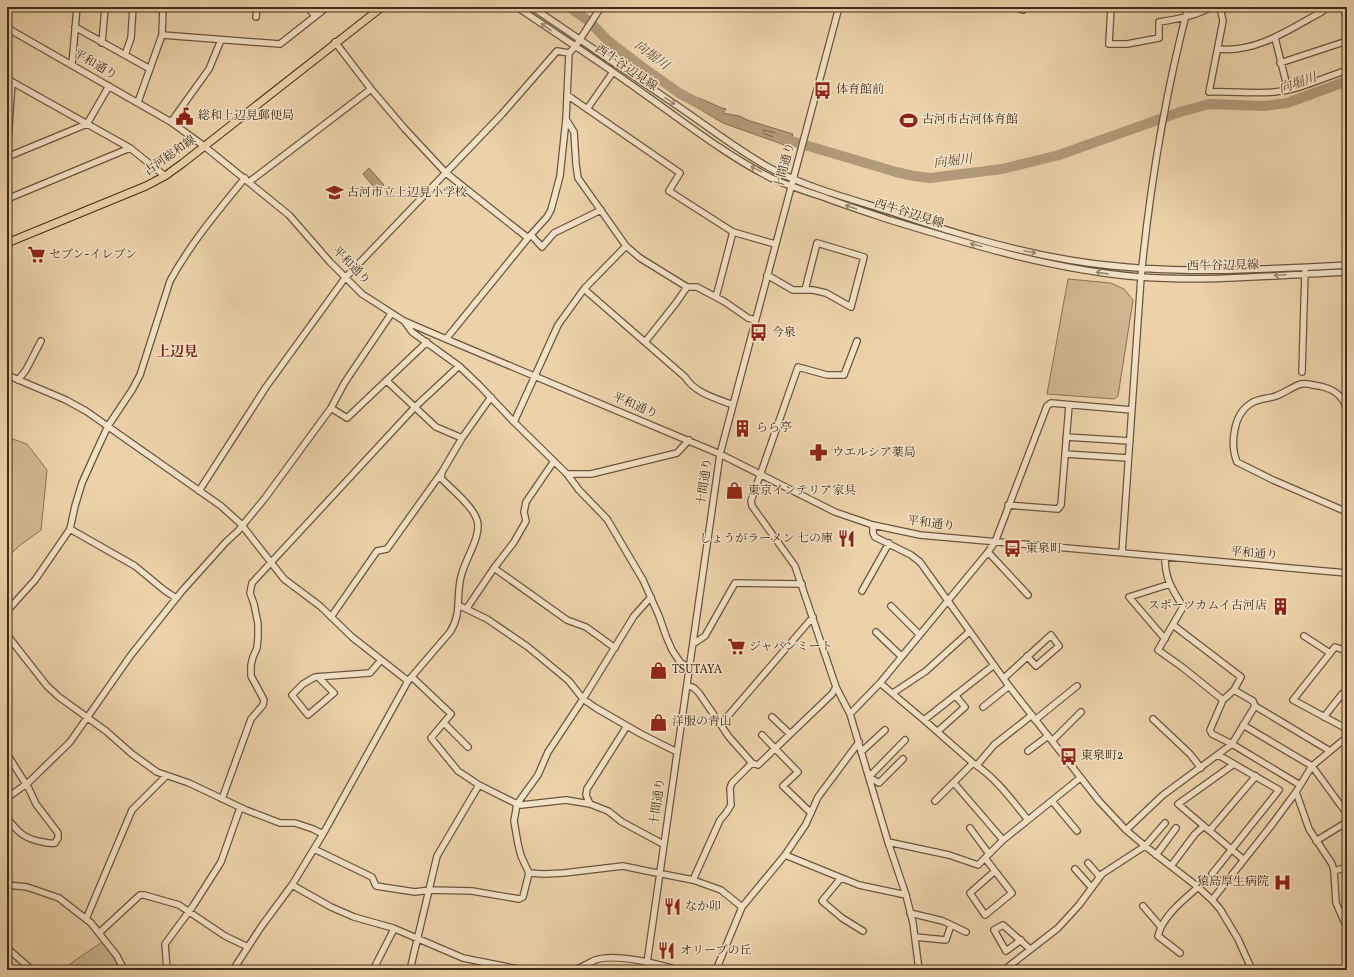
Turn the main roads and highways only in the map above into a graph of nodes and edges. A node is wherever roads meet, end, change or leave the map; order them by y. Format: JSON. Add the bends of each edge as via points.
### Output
{"nodes":[{"id":1,"x":382,"y":7,"type":"edge"},
{"id":2,"x":7,"y":243,"type":"edge"}],
"edges":[{"from":1,"to":2,"type":"main road","name":"古河総和線","via":[[165,176]]}]}
